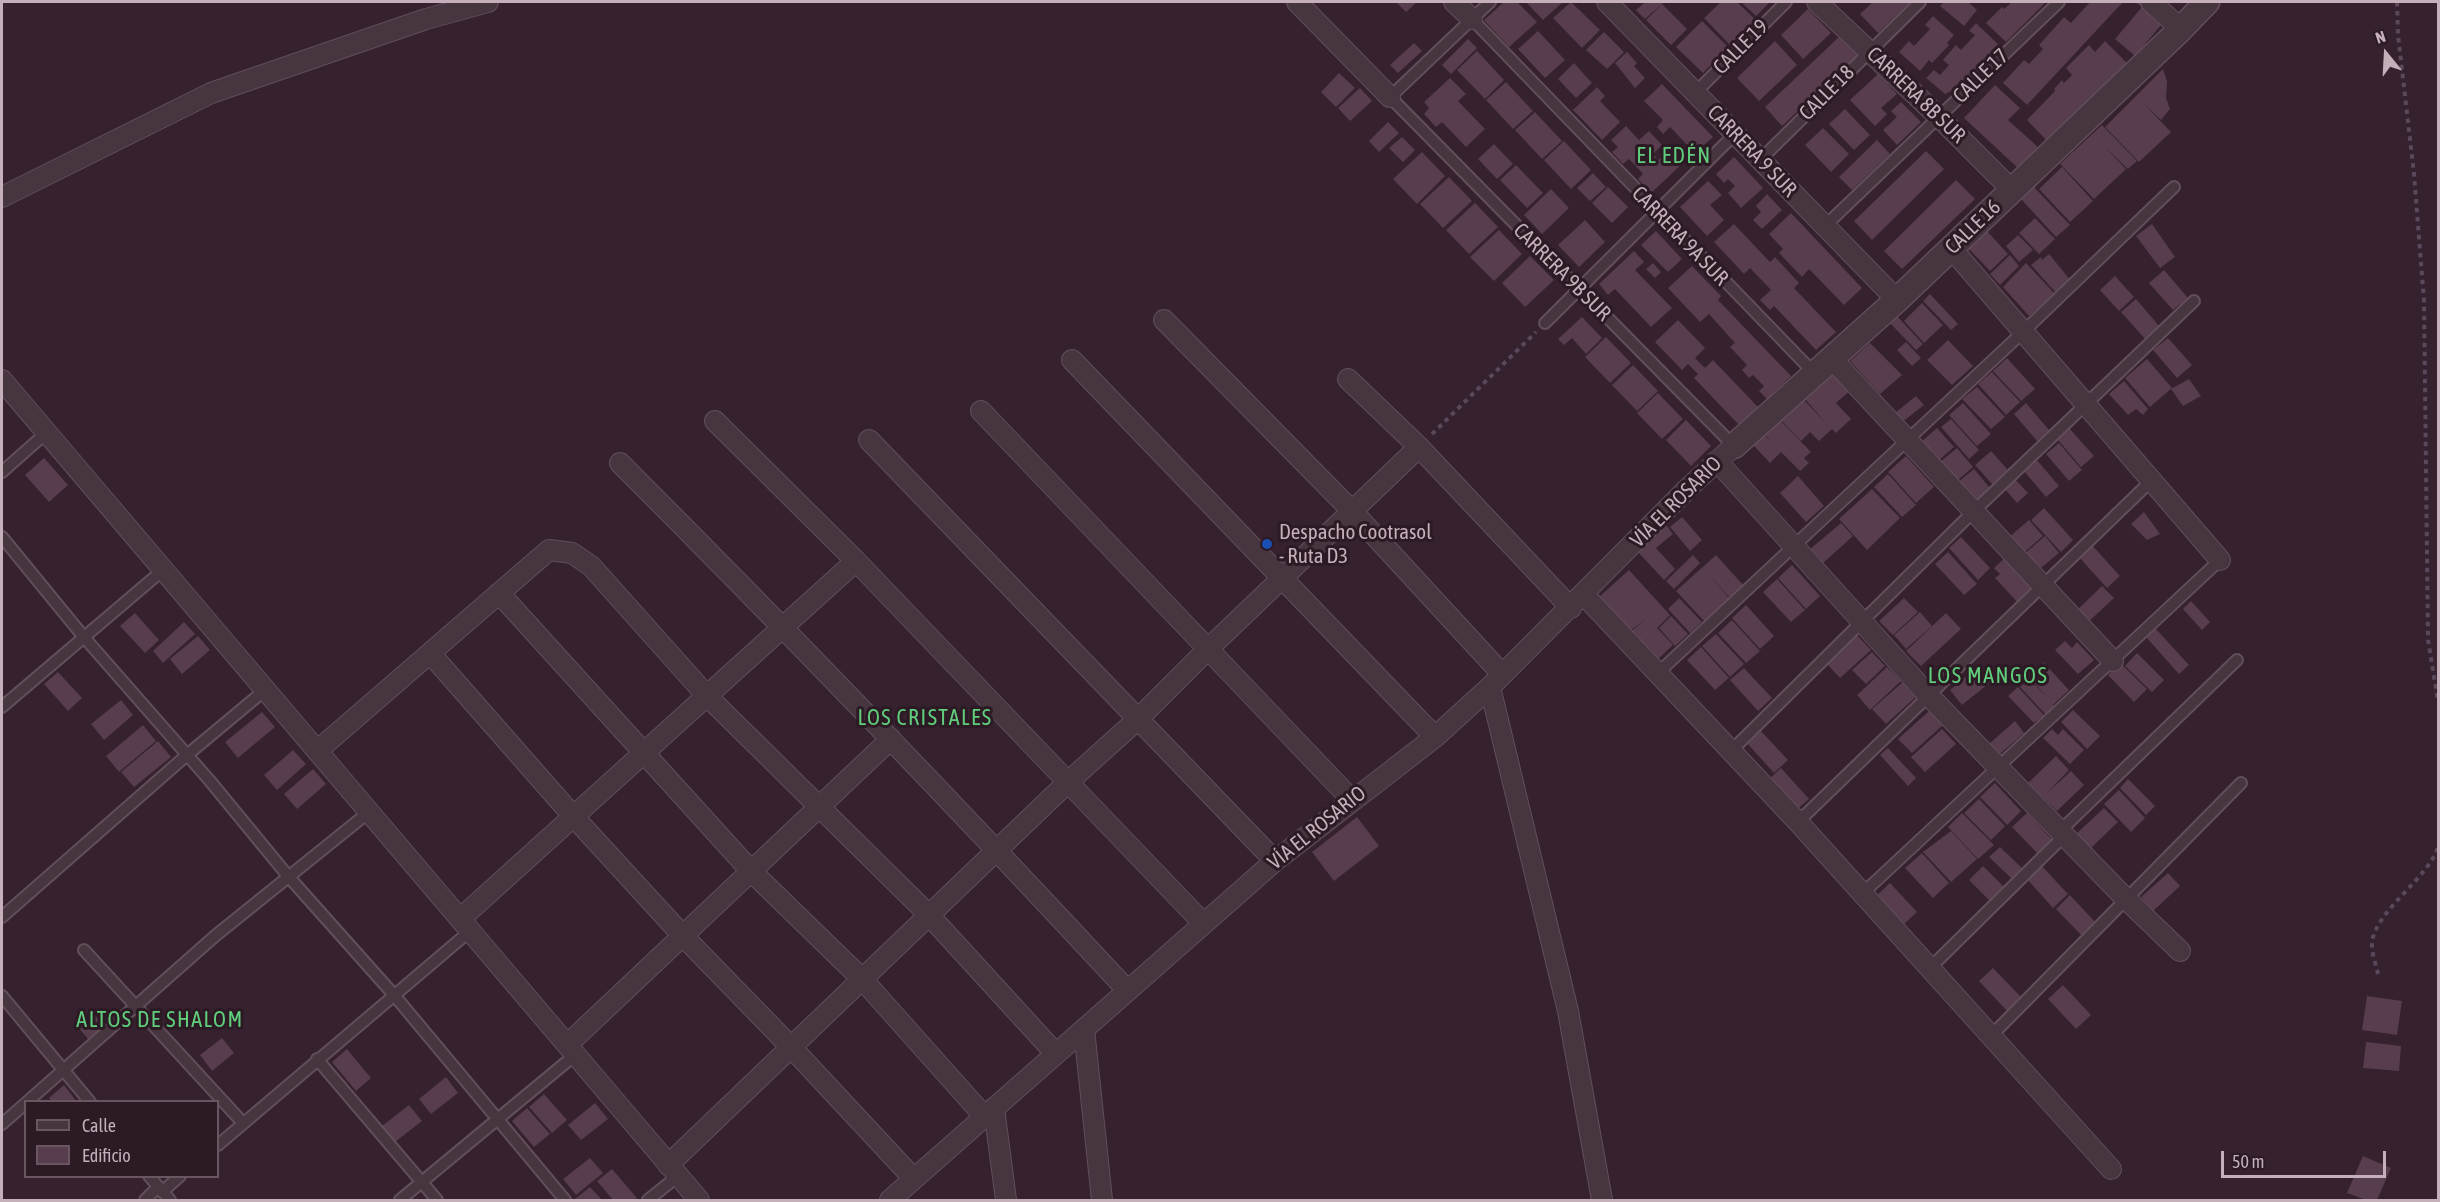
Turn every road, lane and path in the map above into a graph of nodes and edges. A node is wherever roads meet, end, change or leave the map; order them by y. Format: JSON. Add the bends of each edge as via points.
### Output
{"nodes":[{"id":1,"x":488,"y":2,"type":"edge"},
{"id":2,"x":1297,"y":2,"type":"edge"},
{"id":3,"x":1454,"y":2,"type":"edge"},
{"id":4,"x":1490,"y":2,"type":"edge"},
{"id":5,"x":1607,"y":2,"type":"edge"},
{"id":6,"x":1786,"y":2,"type":"edge"},
{"id":7,"x":1817,"y":2,"type":"edge"},
{"id":8,"x":1920,"y":2,"type":"edge"},
{"id":9,"x":2059,"y":2,"type":"edge"},
{"id":10,"x":2151,"y":2,"type":"edge"},
{"id":11,"x":2207,"y":2,"type":"edge"},
{"id":12,"x":2397,"y":2,"type":"edge"},
{"id":13,"x":1472,"y":19,"type":"junction"},
{"id":14,"x":2181,"y":29,"type":"junction"},
{"id":15,"x":1871,"y":51,"type":"junction"},
{"id":16,"x":1695,"y":93,"type":"junction"},
{"id":17,"x":1390,"y":97,"type":"junction"},
{"id":18,"x":1939,"y":117,"type":"junction"},
{"id":19,"x":1736,"y":134,"type":"junction"},
{"id":20,"x":1760,"y":160,"type":"junction"},
{"id":21,"x":2174,"y":187,"type":"dead end"},
{"id":22,"x":2012,"y":190,"type":"junction"},
{"id":23,"x":2,"y":197,"type":"edge"},
{"id":24,"x":1657,"y":212,"type":"junction"},
{"id":25,"x":1826,"y":226,"type":"junction"},
{"id":26,"x":1951,"y":248,"type":"junction"},
{"id":27,"x":1579,"y":288,"type":"junction"},
{"id":28,"x":1897,"y":300,"type":"junction"},
{"id":29,"x":2194,"y":301,"type":"dead end"},
{"id":30,"x":1164,"y":320,"type":"dead end"},
{"id":31,"x":1545,"y":322,"type":"joint"},
{"id":32,"x":2023,"y":332,"type":"junction"},
{"id":33,"x":1072,"y":360,"type":"dead end"},
{"id":34,"x":1823,"y":366,"type":"junction"},
{"id":35,"x":1348,"y":379,"type":"dead end"},
{"id":36,"x":2,"y":380,"type":"edge"},
{"id":37,"x":2087,"y":404,"type":"junction"},
{"id":38,"x":981,"y":411,"type":"dead end"},
{"id":39,"x":715,"y":421,"type":"dead end"},
{"id":40,"x":46,"y":433,"type":"junction"},
{"id":41,"x":869,"y":440,"type":"dead end"},
{"id":42,"x":1906,"y":440,"type":"junction"},
{"id":43,"x":1419,"y":447,"type":"junction"},
{"id":44,"x":1726,"y":454,"type":"junction"},
{"id":45,"x":620,"y":463,"type":"dead end"},
{"id":46,"x":2,"y":472,"type":"edge"},
{"id":47,"x":2152,"y":480,"type":"junction"},
{"id":48,"x":1352,"y":512,"type":"junction"},
{"id":49,"x":1973,"y":512,"type":"junction"},
{"id":50,"x":2,"y":537,"type":"edge"},
{"id":51,"x":1796,"y":545,"type":"junction"},
{"id":52,"x":2220,"y":560,"type":"joint"},
{"id":53,"x":856,"y":561,"type":"junction"},
{"id":54,"x":163,"y":570,"type":"junction"},
{"id":55,"x":1282,"y":577,"type":"junction"},
{"id":56,"x":2042,"y":585,"type":"junction"},
{"id":57,"x":499,"y":593,"type":"junction"},
{"id":58,"x":1577,"y":601,"type":"junction"},
{"id":59,"x":1862,"y":622,"type":"junction"},
{"id":60,"x":784,"y":627,"type":"junction"},
{"id":61,"x":83,"y":636,"type":"junction"},
{"id":62,"x":1208,"y":649,"type":"junction"},
{"id":63,"x":430,"y":653,"type":"junction"},
{"id":64,"x":2237,"y":660,"type":"dead end"},
{"id":65,"x":2113,"y":661,"type":"junction"},
{"id":66,"x":1659,"y":672,"type":"junction"},
{"id":67,"x":1496,"y":680,"type":"junction"},
{"id":68,"x":265,"y":690,"type":"junction"},
{"id":69,"x":707,"y":696,"type":"junction"},
{"id":70,"x":1929,"y":696,"type":"junction"},
{"id":71,"x":2439,"y":701,"type":"edge"},
{"id":72,"x":2,"y":707,"type":"edge"},
{"id":73,"x":1138,"y":719,"type":"junction"},
{"id":74,"x":1435,"y":737,"type":"junction"},
{"id":75,"x":891,"y":739,"type":"junction"},
{"id":76,"x":317,"y":751,"type":"junction"},
{"id":77,"x":1731,"y":751,"type":"junction"},
{"id":78,"x":644,"y":753,"type":"junction"},
{"id":79,"x":187,"y":755,"type":"junction"},
{"id":80,"x":1999,"y":767,"type":"junction"},
{"id":81,"x":1067,"y":783,"type":"junction"},
{"id":82,"x":2241,"y":783,"type":"dead end"},
{"id":83,"x":1352,"y":800,"type":"junction"},
{"id":84,"x":820,"y":807,"type":"junction"},
{"id":85,"x":369,"y":812,"type":"junction"},
{"id":86,"x":573,"y":816,"type":"junction"},
{"id":87,"x":1798,"y":822,"type":"junction"},
{"id":88,"x":2063,"y":833,"type":"junction"},
{"id":89,"x":2439,"y":847,"type":"edge"},
{"id":90,"x":997,"y":850,"type":"junction"},
{"id":91,"x":1275,"y":861,"type":"junction"},
{"id":92,"x":751,"y":872,"type":"junction"},
{"id":93,"x":288,"y":876,"type":"junction"},
{"id":94,"x":1862,"y":894,"type":"junction"},
{"id":95,"x":2126,"y":899,"type":"junction"},
{"id":96,"x":929,"y":915,"type":"junction"},
{"id":97,"x":2,"y":916,"type":"edge"},
{"id":98,"x":1203,"y":923,"type":"junction"},
{"id":99,"x":465,"y":925,"type":"junction"},
{"id":100,"x":683,"y":936,"type":"junction"},
{"id":101,"x":84,"y":950,"type":"dead end"},
{"id":102,"x":2180,"y":951,"type":"dead end"},
{"id":103,"x":1929,"y":969,"type":"junction"},
{"id":104,"x":2378,"y":974,"type":"dead end"},
{"id":105,"x":862,"y":979,"type":"junction"},
{"id":106,"x":1127,"y":990,"type":"junction"},
{"id":107,"x":394,"y":995,"type":"junction"},
{"id":108,"x":2,"y":996,"type":"edge"},
{"id":109,"x":136,"y":1006,"type":"junction"},
{"id":110,"x":1084,"y":1029,"type":"junction"},
{"id":111,"x":1990,"y":1037,"type":"junction"},
{"id":112,"x":791,"y":1047,"type":"junction"},
{"id":113,"x":571,"y":1050,"type":"junction"},
{"id":114,"x":1056,"y":1054,"type":"junction"},
{"id":115,"x":318,"y":1059,"type":"junction"},
{"id":116,"x":65,"y":1069,"type":"junction"},
{"id":117,"x":28,"y":1100,"type":"edge"},
{"id":118,"x":89,"y":1100,"type":"edge"},
{"id":119,"x":24,"y":1104,"type":"edge"},
{"id":120,"x":989,"y":1113,"type":"junction"},
{"id":121,"x":498,"y":1118,"type":"junction"},
{"id":122,"x":243,"y":1123,"type":"junction"},
{"id":123,"x":2,"y":1124,"type":"edge"},
{"id":124,"x":219,"y":1144,"type":"edge"},
{"id":125,"x":2111,"y":1169,"type":"dead end"},
{"id":126,"x":673,"y":1170,"type":"junction"},
{"id":127,"x":151,"y":1178,"type":"edge"},
{"id":128,"x":178,"y":1178,"type":"edge"},
{"id":129,"x":421,"y":1182,"type":"junction"},
{"id":130,"x":910,"y":1188,"type":"edge"},
{"id":131,"x":163,"y":1193,"type":"edge"},
{"id":132,"x":145,"y":1200,"type":"edge"},
{"id":133,"x":400,"y":1200,"type":"edge"},
{"id":134,"x":437,"y":1200,"type":"edge"},
{"id":135,"x":565,"y":1200,"type":"edge"},
{"id":136,"x":648,"y":1200,"type":"edge"},
{"id":137,"x":699,"y":1200,"type":"edge"},
{"id":138,"x":890,"y":1200,"type":"edge"},
{"id":139,"x":1006,"y":1200,"type":"edge"},
{"id":140,"x":1102,"y":1200,"type":"edge"},
{"id":141,"x":1602,"y":1200,"type":"edge"}],
"edges":[{"from":1,"to":23,"type":"street","via":[[426,19],[211,93]]},
{"from":2,"to":17,"type":"street"},
{"from":3,"to":13,"type":"street"},
{"from":4,"to":13,"type":"lane"},
{"from":5,"to":16,"type":"street","name":"CARRERA 9 SUR"},
{"from":6,"to":16,"type":"lane","name":"CALLE 19"},
{"from":7,"to":15,"type":"street","name":"CARRERA 8B SUR"},
{"from":8,"to":15,"type":"lane","name":"CALLE 18"},
{"from":9,"to":18,"type":"lane","name":"CALLE 17"},
{"from":10,"to":14,"type":"street"},
{"from":11,"to":14,"type":"street","name":"CALLE 16"},
{"from":12,"to":71,"type":"path","via":[[2424,301],[2428,640]]},
{"from":13,"to":17,"type":"lane"},
{"from":13,"to":24,"type":"lane","name":"CARRERA 9A SUR"},
{"from":14,"to":22,"type":"street","name":"CALLE 16"},
{"from":15,"to":18,"type":"street","name":"CARRERA 8B SUR"},
{"from":15,"to":20,"type":"lane","name":"CALLE 18"},
{"from":16,"to":19,"type":"street","name":"CARRERA 9 SUR"},
{"from":17,"to":27,"type":"lane","name":"CARRERA 9B SUR"},
{"from":18,"to":22,"type":"street","name":"CARRERA 8B SUR"},
{"from":18,"to":25,"type":"lane","name":"CALLE 17"},
{"from":19,"to":20,"type":"street","name":"CARRERA 9 SUR"},
{"from":19,"to":24,"type":"lane"},
{"from":20,"to":25,"type":"street","name":"CARRERA 9 SUR"},
{"from":21,"to":32,"type":"lane"},
{"from":22,"to":26,"type":"street","name":"CALLE 16"},
{"from":24,"to":27,"type":"lane"},
{"from":24,"to":34,"type":"lane","name":"CARRERA 9A SUR"},
{"from":25,"to":28,"type":"street","name":"CARRERA 9 SUR"},
{"from":26,"to":28,"type":"street","name":"CALLE 16"},
{"from":26,"to":32,"type":"street"},
{"from":27,"to":31,"type":"lane"},
{"from":27,"to":44,"type":"lane","name":"CARRERA 9B SUR"},
{"from":28,"to":34,"type":"street","name":"CALLE 16"},
{"from":29,"to":37,"type":"lane"},
{"from":30,"to":48,"type":"street"},
{"from":31,"to":43,"type":"path"},
{"from":32,"to":37,"type":"street"},
{"from":32,"to":42,"type":"lane"},
{"from":33,"to":55,"type":"street"},
{"from":34,"to":42,"type":"street"},
{"from":34,"to":44,"type":"street","name":"CALLE 16"},
{"from":35,"to":43,"type":"street"},
{"from":36,"to":40,"type":"street"},
{"from":37,"to":47,"type":"street"},
{"from":37,"to":49,"type":"lane"},
{"from":38,"to":62,"type":"street"},
{"from":39,"to":53,"type":"street"},
{"from":40,"to":46,"type":"lane"},
{"from":40,"to":54,"type":"street"},
{"from":41,"to":73,"type":"street"},
{"from":42,"to":49,"type":"street"},
{"from":42,"to":51,"type":"lane"},
{"from":43,"to":48,"type":"street"},
{"from":43,"to":58,"type":"street"},
{"from":44,"to":51,"type":"street"},
{"from":44,"to":58,"type":"street","name":"VÍA EL ROSARIO"},
{"from":45,"to":60,"type":"street"},
{"from":47,"to":52,"type":"street"},
{"from":47,"to":56,"type":"lane"},
{"from":48,"to":55,"type":"street"},
{"from":48,"to":67,"type":"street"},
{"from":49,"to":56,"type":"street"},
{"from":49,"to":59,"type":"lane"},
{"from":50,"to":61,"type":"lane"},
{"from":51,"to":59,"type":"street"},
{"from":51,"to":66,"type":"lane"},
{"from":52,"to":65,"type":"lane"},
{"from":53,"to":60,"type":"street"},
{"from":53,"to":81,"type":"street"},
{"from":54,"to":61,"type":"lane"},
{"from":54,"to":68,"type":"street"},
{"from":55,"to":62,"type":"street"},
{"from":55,"to":74,"type":"street"},
{"from":56,"to":65,"type":"street"},
{"from":56,"to":70,"type":"lane"},
{"from":57,"to":63,"type":"street"},
{"from":57,"to":69,"type":"street","via":[[549,550],[572,553],[591,566]]},
{"from":57,"to":78,"type":"street"},
{"from":58,"to":66,"type":"street"},
{"from":58,"to":67,"type":"street","name":"VÍA EL ROSARIO"},
{"from":59,"to":70,"type":"street"},
{"from":59,"to":77,"type":"lane"},
{"from":60,"to":69,"type":"street"},
{"from":60,"to":75,"type":"street"},
{"from":61,"to":72,"type":"lane"},
{"from":61,"to":79,"type":"lane"},
{"from":62,"to":73,"type":"street"},
{"from":62,"to":83,"type":"street"},
{"from":63,"to":76,"type":"street"},
{"from":63,"to":86,"type":"street"},
{"from":64,"to":88,"type":"lane"},
{"from":65,"to":80,"type":"lane"},
{"from":66,"to":77,"type":"street"},
{"from":67,"to":74,"type":"street","name":"VÍA EL ROSARIO"},
{"from":67,"to":141,"type":"street","via":[[1568,1011]]},
{"from":68,"to":76,"type":"street"},
{"from":68,"to":79,"type":"lane"},
{"from":69,"to":78,"type":"street"},
{"from":69,"to":84,"type":"street"},
{"from":70,"to":80,"type":"street"},
{"from":70,"to":87,"type":"lane"},
{"from":73,"to":81,"type":"street"},
{"from":73,"to":91,"type":"street"},
{"from":74,"to":83,"type":"street","name":"VÍA EL ROSARIO"},
{"from":75,"to":84,"type":"street"},
{"from":75,"to":90,"type":"street"},
{"from":76,"to":85,"type":"street"},
{"from":77,"to":87,"type":"street"},
{"from":78,"to":86,"type":"street"},
{"from":78,"to":92,"type":"street"},
{"from":79,"to":93,"type":"lane"},
{"from":79,"to":97,"type":"lane"},
{"from":80,"to":88,"type":"street"},
{"from":80,"to":94,"type":"lane"},
{"from":81,"to":90,"type":"street"},
{"from":81,"to":98,"type":"street"},
{"from":82,"to":95,"type":"lane"},
{"from":83,"to":91,"type":"street","name":"VÍA EL ROSARIO"},
{"from":84,"to":92,"type":"street"},
{"from":84,"to":96,"type":"street"},
{"from":85,"to":93,"type":"lane"},
{"from":85,"to":99,"type":"street"},
{"from":86,"to":99,"type":"street"},
{"from":86,"to":100,"type":"street"},
{"from":87,"to":94,"type":"street"},
{"from":88,"to":95,"type":"street"},
{"from":88,"to":103,"type":"lane"},
{"from":89,"to":104,"type":"path","via":[[2434,860],[2375,932],[2372,944]]},
{"from":90,"to":96,"type":"street"},
{"from":90,"to":106,"type":"street"},
{"from":91,"to":98,"type":"street","name":"VÍA EL ROSARIO"},
{"from":92,"to":100,"type":"street"},
{"from":92,"to":105,"type":"street"},
{"from":93,"to":107,"type":"lane"},
{"from":93,"to":109,"type":"lane"},
{"from":94,"to":103,"type":"street"},
{"from":95,"to":102,"type":"street"},
{"from":95,"to":111,"type":"lane"},
{"from":96,"to":105,"type":"street"},
{"from":96,"to":114,"type":"street"},
{"from":98,"to":106,"type":"street","name":"VÍA EL ROSARIO"},
{"from":99,"to":107,"type":"lane"},
{"from":99,"to":113,"type":"street"},
{"from":100,"to":112,"type":"street"},
{"from":100,"to":113,"type":"street"},
{"from":101,"to":109,"type":"lane"},
{"from":103,"to":111,"type":"street"},
{"from":105,"to":112,"type":"street"},
{"from":105,"to":120,"type":"street"},
{"from":106,"to":110,"type":"street","name":"VÍA EL ROSARIO"},
{"from":107,"to":115,"type":"lane"},
{"from":107,"to":121,"type":"lane"},
{"from":108,"to":116,"type":"lane"},
{"from":109,"to":116,"type":"lane"},
{"from":109,"to":122,"type":"lane"},
{"from":110,"to":114,"type":"street","name":"VÍA EL ROSARIO"},
{"from":110,"to":140,"type":"street"},
{"from":111,"to":125,"type":"street"},
{"from":112,"to":126,"type":"street"},
{"from":112,"to":130,"type":"street"},
{"from":113,"to":121,"type":"lane"},
{"from":113,"to":126,"type":"street"},
{"from":114,"to":120,"type":"street","name":"VÍA EL ROSARIO"},
{"from":115,"to":122,"type":"lane"},
{"from":115,"to":129,"type":"lane"},
{"from":116,"to":117,"type":"lane"},
{"from":116,"to":118,"type":"lane"},
{"from":119,"to":123,"type":"lane"},
{"from":120,"to":130,"type":"street","name":"VÍA EL ROSARIO"},
{"from":120,"to":139,"type":"street"},
{"from":121,"to":129,"type":"lane"},
{"from":121,"to":135,"type":"lane"},
{"from":122,"to":124,"type":"lane"},
{"from":126,"to":136,"type":"lane"},
{"from":126,"to":137,"type":"street"},
{"from":127,"to":131,"type":"lane"},
{"from":128,"to":131,"type":"lane"},
{"from":129,"to":133,"type":"lane"},
{"from":129,"to":134,"type":"lane"},
{"from":130,"to":138,"type":"street","name":"VÍA EL ROSARIO"},
{"from":131,"to":132,"type":"lane"}]}
